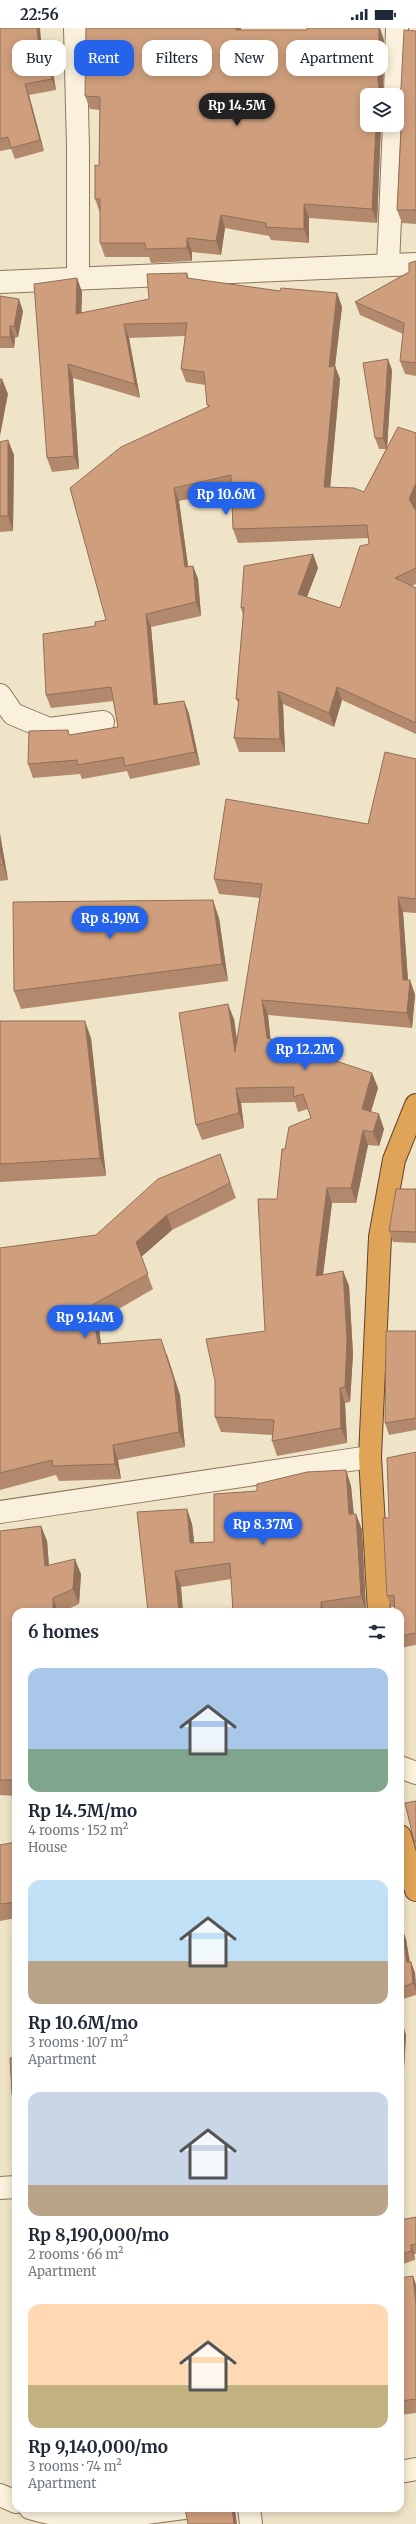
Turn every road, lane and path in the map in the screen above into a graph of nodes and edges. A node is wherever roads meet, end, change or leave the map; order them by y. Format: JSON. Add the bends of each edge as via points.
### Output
{"nodes":[{"id":1,"x":75,"y":28,"type":"edge"},
{"id":2,"x":397,"y":28,"type":"edge"},
{"id":3,"x":395,"y":88,"type":"edge"},
{"id":4,"x":394,"y":132,"type":"edge"},
{"id":5,"x":416,"y":264,"type":"edge"},
{"id":6,"x":388,"y":265,"type":"junction"},
{"id":7,"x":78,"y":277,"type":"junction"},
{"id":8,"x":0,"y":282,"type":"edge"},
{"id":9,"x":0,"y":695,"type":"edge"},
{"id":10,"x":103,"y":722,"type":"dead end"},
{"id":11,"x":416,"y":1105,"type":"edge"},
{"id":12,"x":370,"y":1457,"type":"junction"},
{"id":13,"x":0,"y":1512,"type":"edge"},
{"id":14,"x":379,"y":1608,"type":"edge"},
{"id":15,"x":404,"y":1768,"type":"edge"},
{"id":16,"x":416,"y":1773,"type":"edge"},
{"id":17,"x":404,"y":1850,"type":"edge"},
{"id":18,"x":416,"y":1890,"type":"edge"},
{"id":19,"x":12,"y":2187,"type":"edge"},
{"id":20,"x":0,"y":2188,"type":"edge"},
{"id":21,"x":416,"y":2469,"type":"edge"},
{"id":22,"x":404,"y":2471,"type":"edge"},
{"id":23,"x":0,"y":2495,"type":"edge"},
{"id":24,"x":12,"y":2500,"type":"edge"},
{"id":25,"x":46,"y":2512,"type":"edge"},
{"id":26,"x":155,"y":2512,"type":"edge"},
{"id":27,"x":250,"y":2512,"type":"edge"},
{"id":28,"x":251,"y":2524,"type":"edge"}],
"edges":[{"from":1,"to":7,"type":"street"},
{"from":2,"to":3,"type":"street"},
{"from":4,"to":6,"type":"street"},
{"from":5,"to":6,"type":"street"},
{"from":6,"to":7,"type":"street"},
{"from":7,"to":8,"type":"street"},
{"from":9,"to":10,"type":"street","via":[[13,714],[49,729]]},
{"from":11,"to":12,"type":"highway","via":[[394,1160],[380,1237]]},
{"from":12,"to":13,"type":"street"},
{"from":12,"to":14,"type":"highway"},
{"from":15,"to":16,"type":"street"},
{"from":17,"to":18,"type":"highway"},
{"from":19,"to":20,"type":"street"},
{"from":21,"to":22,"type":"street"},
{"from":23,"to":24,"type":"street"},
{"from":25,"to":26,"type":"street","via":[[98,2520]]},
{"from":27,"to":28,"type":"street"}]}
